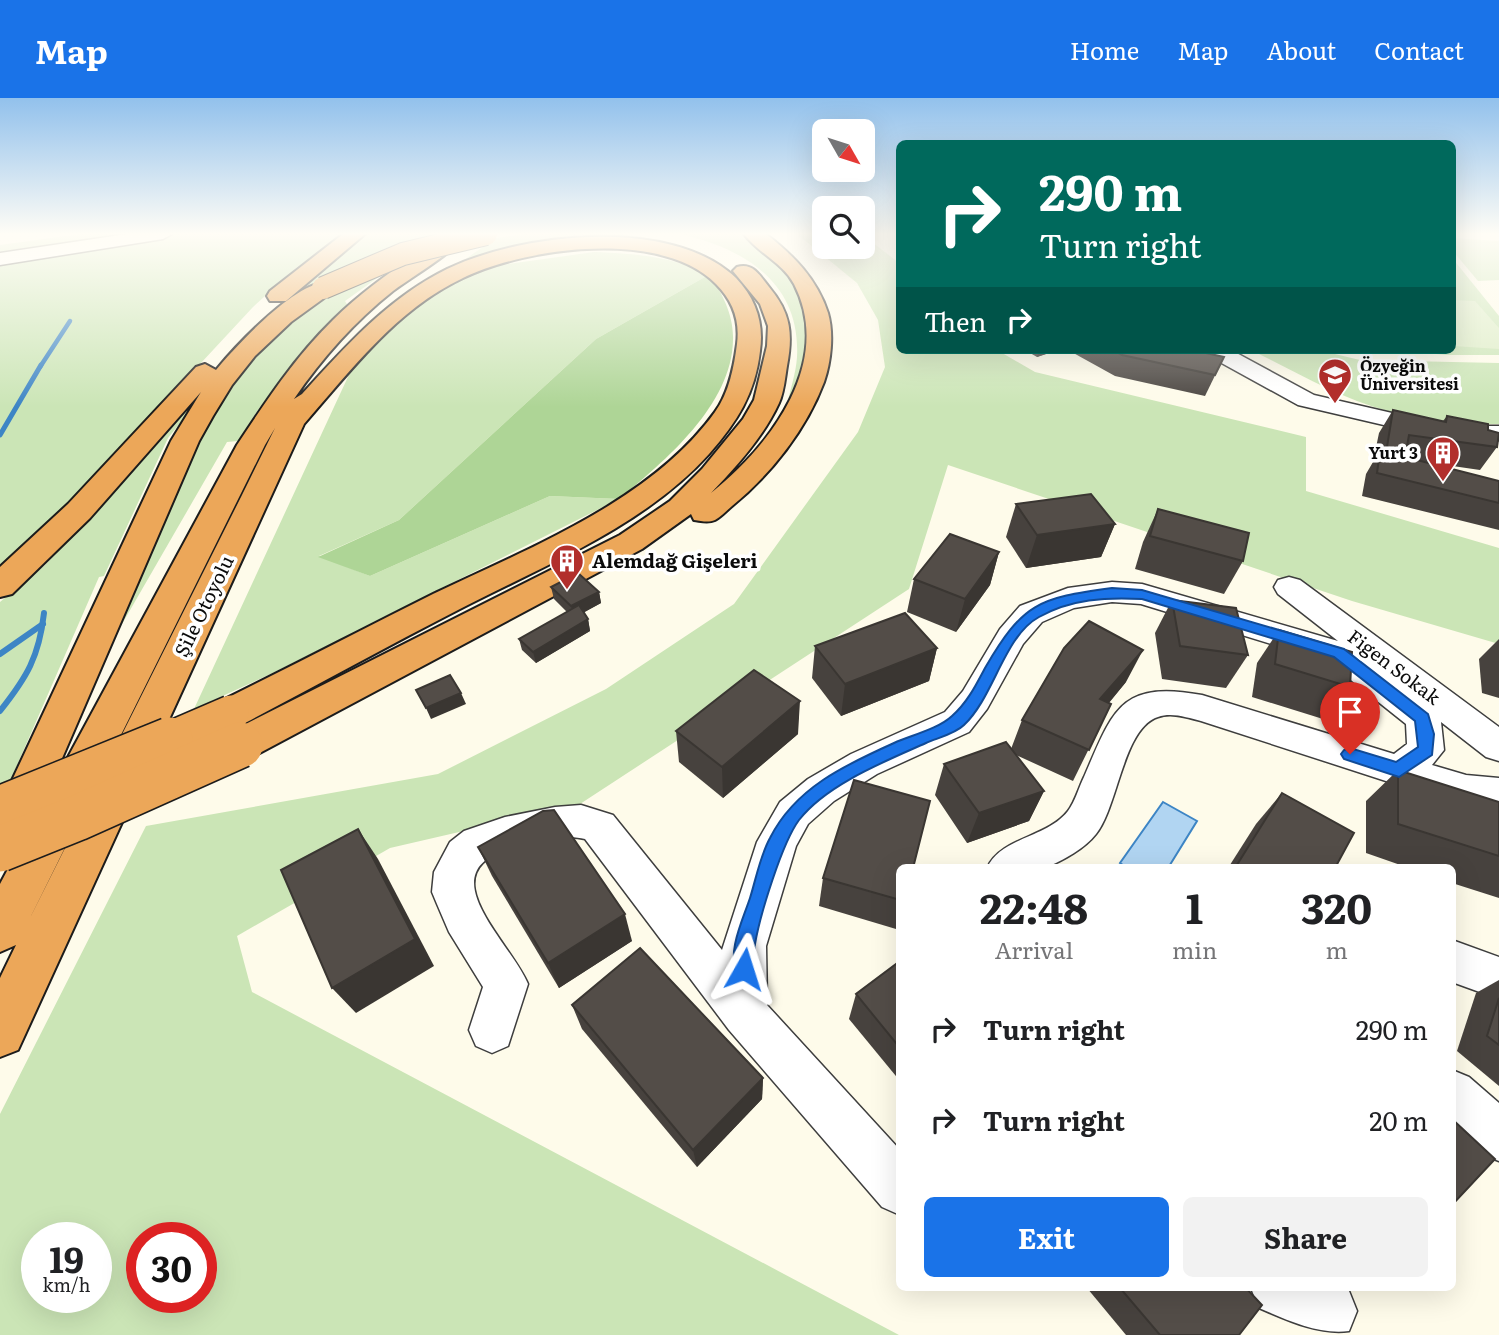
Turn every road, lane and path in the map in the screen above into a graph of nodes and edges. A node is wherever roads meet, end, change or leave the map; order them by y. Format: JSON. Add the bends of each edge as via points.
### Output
{"nodes":[{"id":1,"x":283,"y":292,"type":"edge"},
{"id":2,"x":318,"y":292,"type":"edge"},
{"id":3,"x":380,"y":292,"type":"edge"},
{"id":4,"x":406,"y":292,"type":"edge"},
{"id":5,"x":426,"y":292,"type":"edge"},
{"id":6,"x":737,"y":292,"type":"edge"},
{"id":7,"x":762,"y":292,"type":"edge"},
{"id":8,"x":807,"y":292,"type":"edge"},
{"id":9,"x":1222,"y":354,"type":"edge"},
{"id":10,"x":292,"y":422,"type":"junction"},
{"id":11,"x":1499,"y":433,"type":"edge"},
{"id":12,"x":0,"y":586,"type":"edge"},
{"id":13,"x":1289,"y":587,"type":"dead end"},
{"id":14,"x":235,"y":729,"type":"junction"},
{"id":15,"x":1499,"y":747,"type":"edge"},
{"id":16,"x":1399,"y":770,"type":"junction"},
{"id":17,"x":1499,"y":794,"type":"edge"},
{"id":18,"x":0,"y":809,"type":"edge"},
{"id":19,"x":0,"y":850,"type":"edge"},
{"id":20,"x":1014,"y":864,"type":"edge"},
{"id":21,"x":0,"y":930,"type":"edge"},
{"id":22,"x":1456,"y":962,"type":"edge"},
{"id":23,"x":1499,"y":978,"type":"edge"},
{"id":24,"x":745,"y":1014,"type":"junction"},
{"id":25,"x":492,"y":1030,"type":"dead end"},
{"id":26,"x":0,"y":1032,"type":"edge"},
{"id":27,"x":1456,"y":1098,"type":"edge"},
{"id":28,"x":1499,"y":1136,"type":"edge"},
{"id":29,"x":896,"y":1184,"type":"edge"},
{"id":30,"x":1286,"y":1291,"type":"edge"},
{"id":31,"x":1329,"y":1311,"type":"dead end"}],
"edges":[{"from":1,"to":12,"type":"highway","via":[[41,550]]},
{"from":2,"to":19,"type":"highway","bridge":true,"via":[[248,350],[225,376],[191,432]]},
{"from":3,"to":21,"type":"highway","name":"Şile Otoyolu","via":[[326,342],[251,445]]},
{"from":4,"to":10,"type":"highway","name":"Şile Otoyolu","via":[[370,320],[328,367]]},
{"from":5,"to":10,"type":"highway","via":[[360,345]]},
{"from":6,"to":14,"type":"highway","via":[[745,304],[751,331],[746,374],[726,417],[690,457],[639,500],[322,667]]},
{"from":7,"to":14,"type":"highway","via":[[780,326],[768,400],[739,443],[681,507],[631,542]]},
{"from":8,"to":14,"type":"highway","via":[[821,326],[815,374],[803,402],[733,492],[696,519],[434,663]]},
{"from":9,"to":11,"type":"street","via":[[1306,400],[1431,429]]},
{"from":10,"to":26,"type":"highway","name":"Şile Otoyolu"},
{"from":13,"to":15,"type":"street","name":"Figen Sokak"},
{"from":14,"to":18,"type":"highway","bridge":true,"via":[[101,770]]},
{"from":14,"to":19,"type":"highway","bridge":true,"via":[[77,818]]},
{"from":16,"to":17,"type":"street","via":[[1466,791]]},
{"from":16,"to":20,"type":"street","via":[[1202,708],[1170,702],[1149,705],[1132,716],[1119,737],[1083,822]]},
{"from":16,"to":24,"type":"street","via":[[1426,750],[1423,718],[1339,653],[1142,594],[1112,592],[1068,598],[1031,614],[957,722],[864,764],[794,813],[777,842],[744,946]]},
{"from":22,"to":23,"type":"street"},
{"from":24,"to":25,"type":"street","via":[[606,834],[581,821],[555,822],[482,841],[460,861],[452,881],[454,900],[506,984]]},
{"from":24,"to":29,"type":"street"},
{"from":27,"to":28,"type":"street"},
{"from":30,"to":31,"type":"street"}]}
